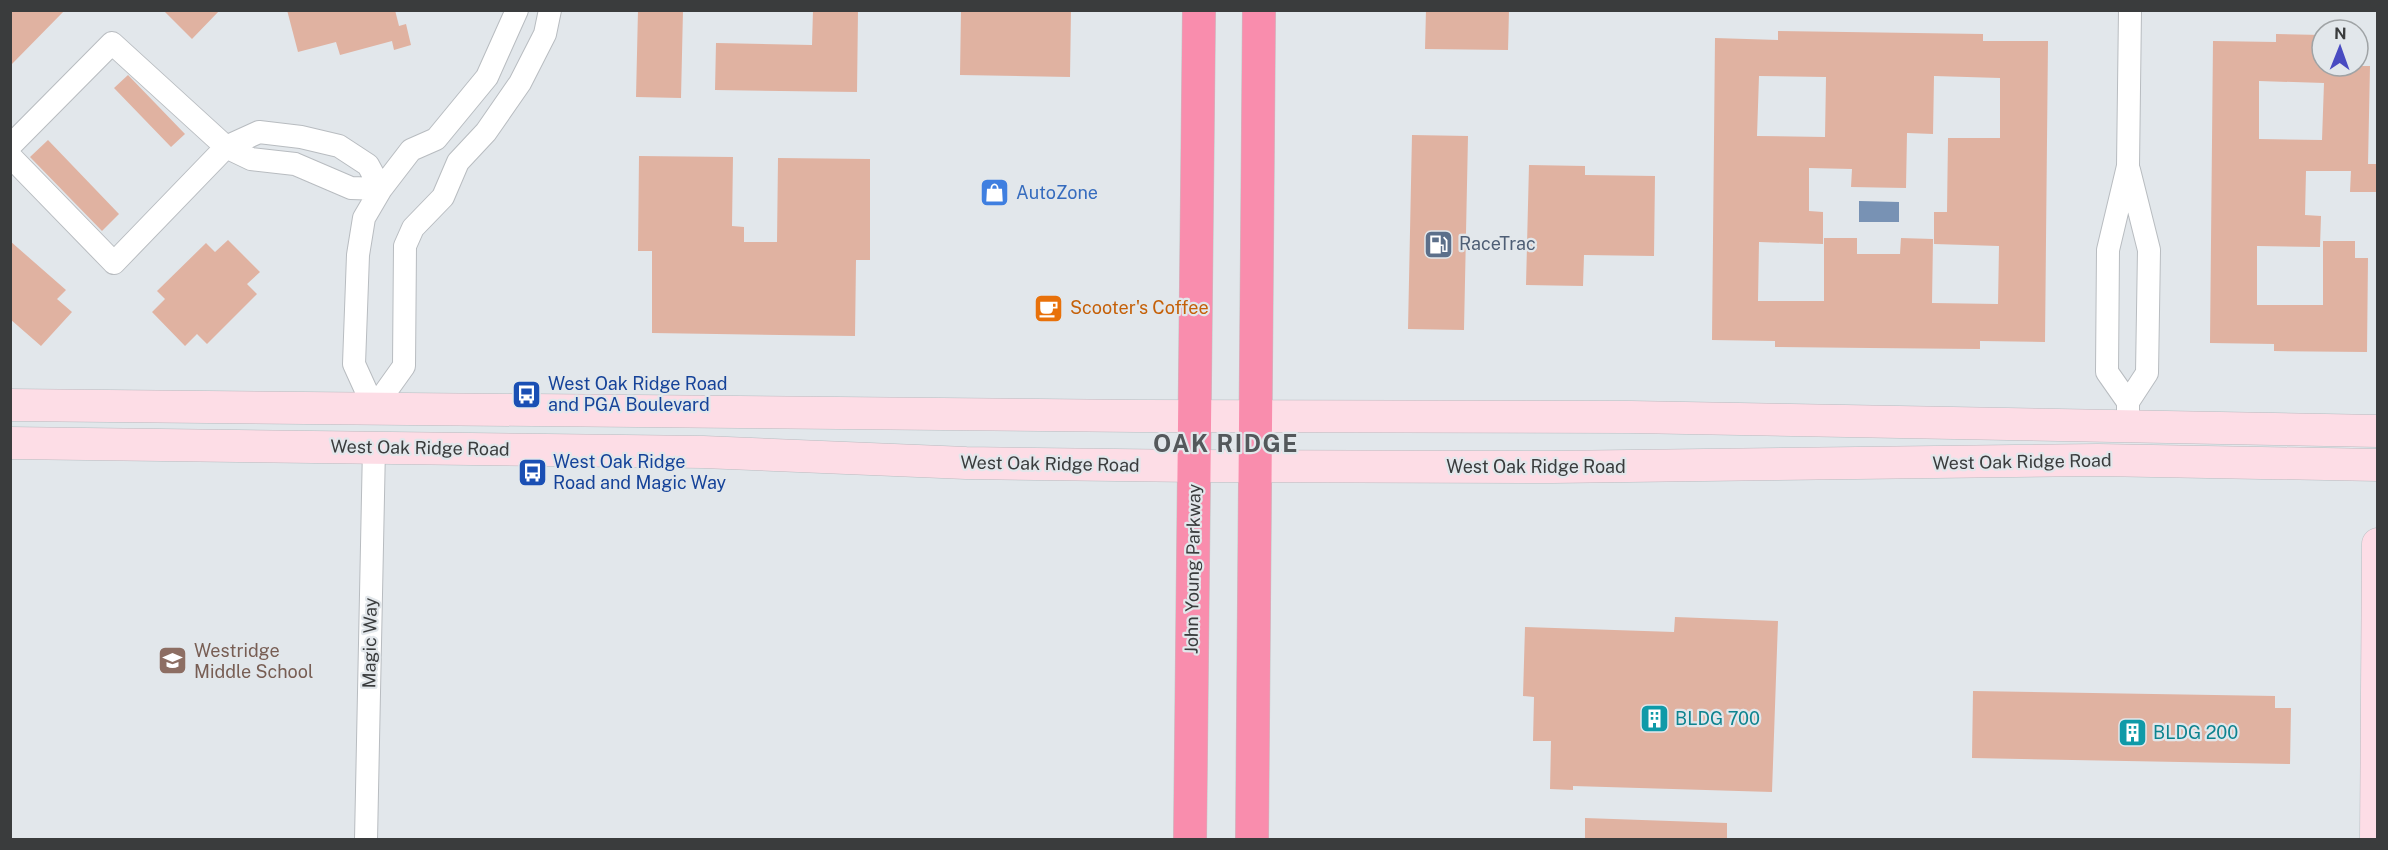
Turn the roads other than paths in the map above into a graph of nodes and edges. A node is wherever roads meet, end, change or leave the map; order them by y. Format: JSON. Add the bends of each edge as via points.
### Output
{"nodes":[{"id":1,"x":517,"y":10,"type":"edge"},
{"id":2,"x":550,"y":10,"type":"edge"},
{"id":3,"x":1199,"y":10,"type":"edge"},
{"id":4,"x":1259,"y":10,"type":"edge"},
{"id":5,"x":2130,"y":10,"type":"edge"},
{"id":6,"x":10,"y":146,"type":"edge"},
{"id":7,"x":226,"y":147,"type":"junction"},
{"id":8,"x":10,"y":156,"type":"edge"},
{"id":9,"x":2128,"y":166,"type":"junction"},
{"id":10,"x":381,"y":189,"type":"junction"},
{"id":11,"x":10,"y":405,"type":"edge"},
{"id":12,"x":374,"y":408,"type":"junction"},
{"id":13,"x":2128,"y":414,"type":"junction"},
{"id":14,"x":1195,"y":416,"type":"junction"},
{"id":15,"x":1256,"y":417,"type":"junction"},
{"id":16,"x":2378,"y":431,"type":"edge"},
{"id":17,"x":10,"y":443,"type":"edge"},
{"id":18,"x":374,"y":447,"type":"junction"},
{"id":19,"x":1836,"y":464,"type":"junction"},
{"id":20,"x":2378,"y":465,"type":"edge"},
{"id":21,"x":1195,"y":466,"type":"junction"},
{"id":22,"x":1255,"y":466,"type":"junction"},
{"id":23,"x":2378,"y":544,"type":"edge"},
{"id":24,"x":366,"y":840,"type":"edge"},
{"id":25,"x":1190,"y":840,"type":"edge"},
{"id":26,"x":1252,"y":840,"type":"edge"},
{"id":27,"x":2376,"y":840,"type":"edge"}],
"edges":[{"from":1,"to":10,"type":"street","via":[[487,77],[436,139],[411,150]]},
{"from":2,"to":12,"type":"street","via":[[545,34],[520,83],[486,132],[458,162],[443,197],[413,228],[405,246],[404,366]]},
{"from":3,"to":14,"type":"highway","name":"John Young Parkway"},
{"from":4,"to":15,"type":"highway"},
{"from":5,"to":9,"type":"street"},
{"from":6,"to":7,"type":"street","via":[[112,43]]},
{"from":7,"to":8,"type":"street","via":[[114,262]]},
{"from":7,"to":10,"type":"street","via":[[251,159],[295,164],[351,188]]},
{"from":7,"to":10,"type":"street","via":[[259,132],[339,146],[368,165]]},
{"from":9,"to":13,"type":"street","via":[[2149,250],[2147,373]]},
{"from":9,"to":13,"type":"street","via":[[2108,250],[2107,372]]},
{"from":10,"to":12,"type":"street","via":[[364,218],[358,255],[354,354],[354,364]]},
{"from":11,"to":12,"type":"street","name":"West Oak Ridge Road"},
{"from":12,"to":14,"type":"street","name":"West Oak Ridge Road"},
{"from":12,"to":18,"type":"street"},
{"from":13,"to":15,"type":"street","name":"West Oak Ridge Road"},
{"from":13,"to":16,"type":"street","name":"West Oak Ridge Road"},
{"from":13,"to":19,"type":"street","via":[[2099,437],[2062,441],[1885,440],[1862,443]]},
{"from":14,"to":15,"type":"street","name":"West Oak Ridge Road"},
{"from":14,"to":21,"type":"highway","name":"John Young Parkway"},
{"from":15,"to":22,"type":"highway"},
{"from":17,"to":18,"type":"street","name":"West Oak Ridge Road"},
{"from":18,"to":21,"type":"street","name":"West Oak Ridge Road"},
{"from":18,"to":24,"type":"street","name":"Magic Way"},
{"from":19,"to":20,"type":"street","name":"West Oak Ridge Road","via":[[2098,460]]},
{"from":19,"to":22,"type":"street","name":"West Oak Ridge Road"},
{"from":21,"to":22,"type":"street","name":"West Oak Ridge Road"},
{"from":21,"to":25,"type":"highway","name":"John Young Parkway"},
{"from":22,"to":26,"type":"highway"},
{"from":23,"to":27,"type":"street"}]}
